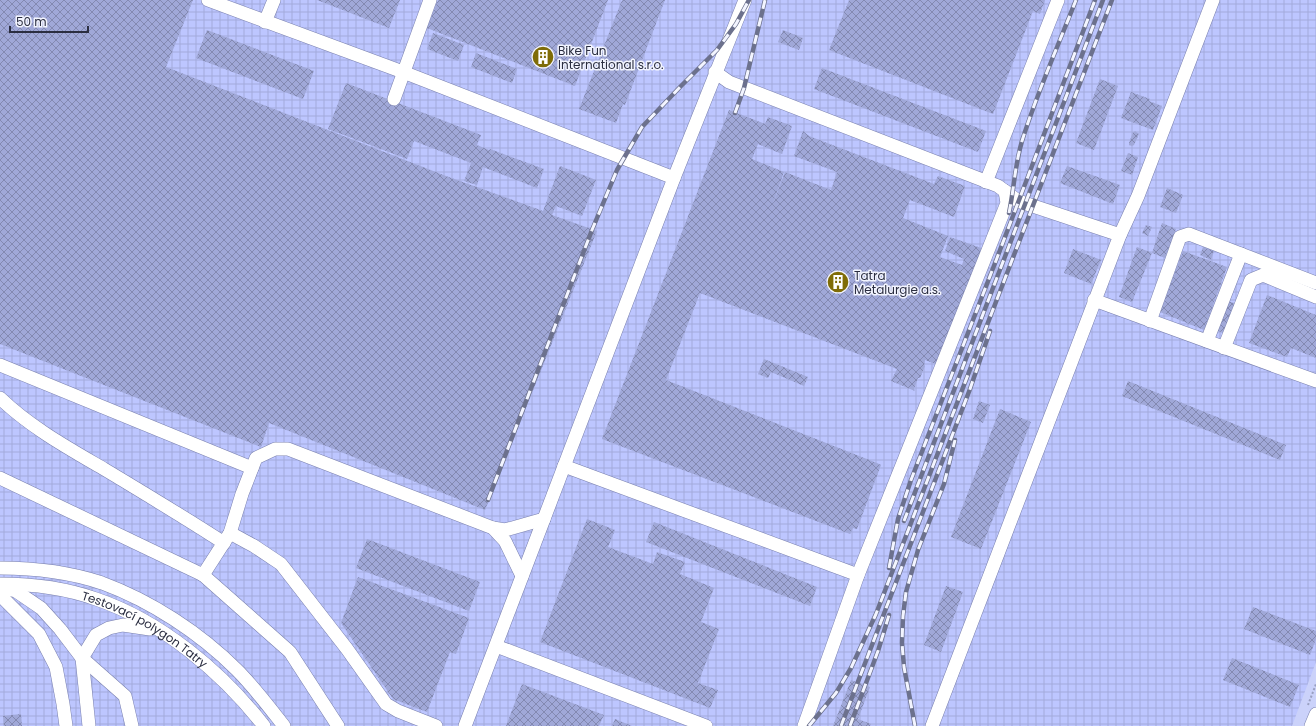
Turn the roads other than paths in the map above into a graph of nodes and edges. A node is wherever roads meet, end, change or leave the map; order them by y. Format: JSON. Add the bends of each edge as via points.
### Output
{"nodes":[{"id":1,"x":208,"y":0,"type":"edge"},
{"id":2,"x":274,"y":0,"type":"edge"},
{"id":3,"x":430,"y":0,"type":"edge"},
{"id":4,"x":744,"y":0,"type":"edge"},
{"id":5,"x":1058,"y":0,"type":"edge"},
{"id":6,"x":1213,"y":0,"type":"edge"},
{"id":7,"x":265,"y":22,"type":"junction"},
{"id":8,"x":403,"y":72,"type":"junction"},
{"id":9,"x":715,"y":72,"type":"junction"},
{"id":10,"x":394,"y":99,"type":"dead end"},
{"id":11,"x":674,"y":178,"type":"junction"},
{"id":12,"x":986,"y":182,"type":"junction"},
{"id":13,"x":1005,"y":191,"type":"junction"},
{"id":14,"x":1120,"y":235,"type":"junction"},
{"id":15,"x":1241,"y":254,"type":"junction"},
{"id":16,"x":1316,"y":283,"type":"edge"},
{"id":17,"x":1316,"y":297,"type":"edge"},
{"id":18,"x":1094,"y":300,"type":"junction"},
{"id":19,"x":1150,"y":321,"type":"junction"},
{"id":20,"x":1207,"y":341,"type":"junction"},
{"id":21,"x":1224,"y":348,"type":"junction"},
{"id":22,"x":0,"y":364,"type":"edge"},
{"id":23,"x":1316,"y":381,"type":"edge"},
{"id":24,"x":0,"y":398,"type":"edge"},
{"id":25,"x":564,"y":466,"type":"junction"},
{"id":26,"x":252,"y":468,"type":"junction"},
{"id":27,"x":0,"y":478,"type":"edge"},
{"id":28,"x":544,"y":519,"type":"junction"},
{"id":29,"x":493,"y":528,"type":"junction"},
{"id":30,"x":227,"y":538,"type":"junction"},
{"id":31,"x":0,"y":568,"type":"edge"},
{"id":32,"x":203,"y":575,"type":"junction"},
{"id":33,"x":522,"y":576,"type":"junction"},
{"id":34,"x":858,"y":576,"type":"junction"},
{"id":35,"x":0,"y":586,"type":"edge"},
{"id":36,"x":0,"y":595,"type":"edge"},
{"id":37,"x":164,"y":632,"type":"junction"},
{"id":38,"x":496,"y":646,"type":"junction"},
{"id":39,"x":82,"y":658,"type":"junction"},
{"id":40,"x":125,"y":696,"type":"junction"},
{"id":41,"x":253,"y":712,"type":"junction"},
{"id":42,"x":1316,"y":714,"type":"edge"},
{"id":43,"x":66,"y":726,"type":"edge"},
{"id":44,"x":89,"y":726,"type":"edge"},
{"id":45,"x":126,"y":726,"type":"edge"},
{"id":46,"x":132,"y":726,"type":"edge"},
{"id":47,"x":260,"y":726,"type":"edge"},
{"id":48,"x":264,"y":726,"type":"edge"},
{"id":49,"x":284,"y":726,"type":"edge"},
{"id":50,"x":338,"y":726,"type":"edge"},
{"id":51,"x":436,"y":726,"type":"edge"},
{"id":52,"x":465,"y":726,"type":"edge"},
{"id":53,"x":706,"y":726,"type":"edge"},
{"id":54,"x":804,"y":726,"type":"edge"},
{"id":55,"x":932,"y":726,"type":"edge"},
{"id":56,"x":1311,"y":726,"type":"edge"}],
"edges":[{"from":1,"to":7,"type":"street"},
{"from":2,"to":7,"type":"street"},
{"from":3,"to":8,"type":"street"},
{"from":4,"to":9,"type":"street"},
{"from":5,"to":12,"type":"street"},
{"from":6,"to":14,"type":"street","via":[[1138,196]]},
{"from":7,"to":8,"type":"street"},
{"from":8,"to":10,"type":"street"},
{"from":8,"to":11,"type":"street"},
{"from":9,"to":11,"type":"street"},
{"from":9,"to":12,"type":"street","via":[[729,82]]},
{"from":11,"to":25,"type":"street"},
{"from":12,"to":13,"type":"street"},
{"from":13,"to":14,"type":"street","via":[[1018,201]]},
{"from":13,"to":34,"type":"street","via":[[1007,203]]},
{"from":14,"to":18,"type":"street"},
{"from":15,"to":16,"type":"street"},
{"from":15,"to":19,"type":"street","via":[[1189,234],[1180,238]]},
{"from":15,"to":20,"type":"street"},
{"from":17,"to":21,"type":"street","via":[[1263,275],[1251,280]]},
{"from":18,"to":19,"type":"street"},
{"from":18,"to":55,"type":"street"},
{"from":19,"to":20,"type":"street"},
{"from":20,"to":21,"type":"street"},
{"from":21,"to":23,"type":"street"},
{"from":22,"to":26,"type":"street"},
{"from":24,"to":30,"type":"street","via":[[53,439]]},
{"from":25,"to":28,"type":"street"},
{"from":25,"to":34,"type":"street"},
{"from":26,"to":29,"type":"street","via":[[256,458],[274,449],[288,449]]},
{"from":26,"to":30,"type":"street"},
{"from":27,"to":32,"type":"street"},
{"from":28,"to":29,"type":"street","via":[[505,530]]},
{"from":28,"to":33,"type":"street"},
{"from":29,"to":33,"type":"street","via":[[505,541]]},
{"from":30,"to":32,"type":"street"},
{"from":30,"to":51,"type":"street","via":[[254,546],[282,564],[386,704]]},
{"from":31,"to":49,"type":"street","via":[[26,568],[64,573],[102,583],[137,599],[205,642],[237,670]]},
{"from":32,"to":50,"type":"street","via":[[290,652]]},
{"from":33,"to":38,"type":"street"},
{"from":34,"to":54,"type":"street"},
{"from":35,"to":37,"type":"street","name":"Testovací polygon Tatry","via":[[25,584],[60,589],[96,599]]},
{"from":35,"to":39,"type":"street","via":[[16,591],[42,608]]},
{"from":36,"to":43,"type":"street","via":[[39,634],[56,667]]},
{"from":37,"to":39,"type":"street","via":[[137,626],[109,628],[96,635]]},
{"from":37,"to":41,"type":"street","name":"Testovací polygon Tatry","via":[[195,655]]},
{"from":38,"to":52,"type":"street"},
{"from":38,"to":53,"type":"street"},
{"from":39,"to":40,"type":"street"},
{"from":39,"to":44,"type":"street"},
{"from":40,"to":45,"type":"street"},
{"from":40,"to":46,"type":"street"},
{"from":41,"to":47,"type":"street"},
{"from":41,"to":48,"type":"street","name":"Testovací polygon Tatry"},
{"from":42,"to":56,"type":"street"}]}
